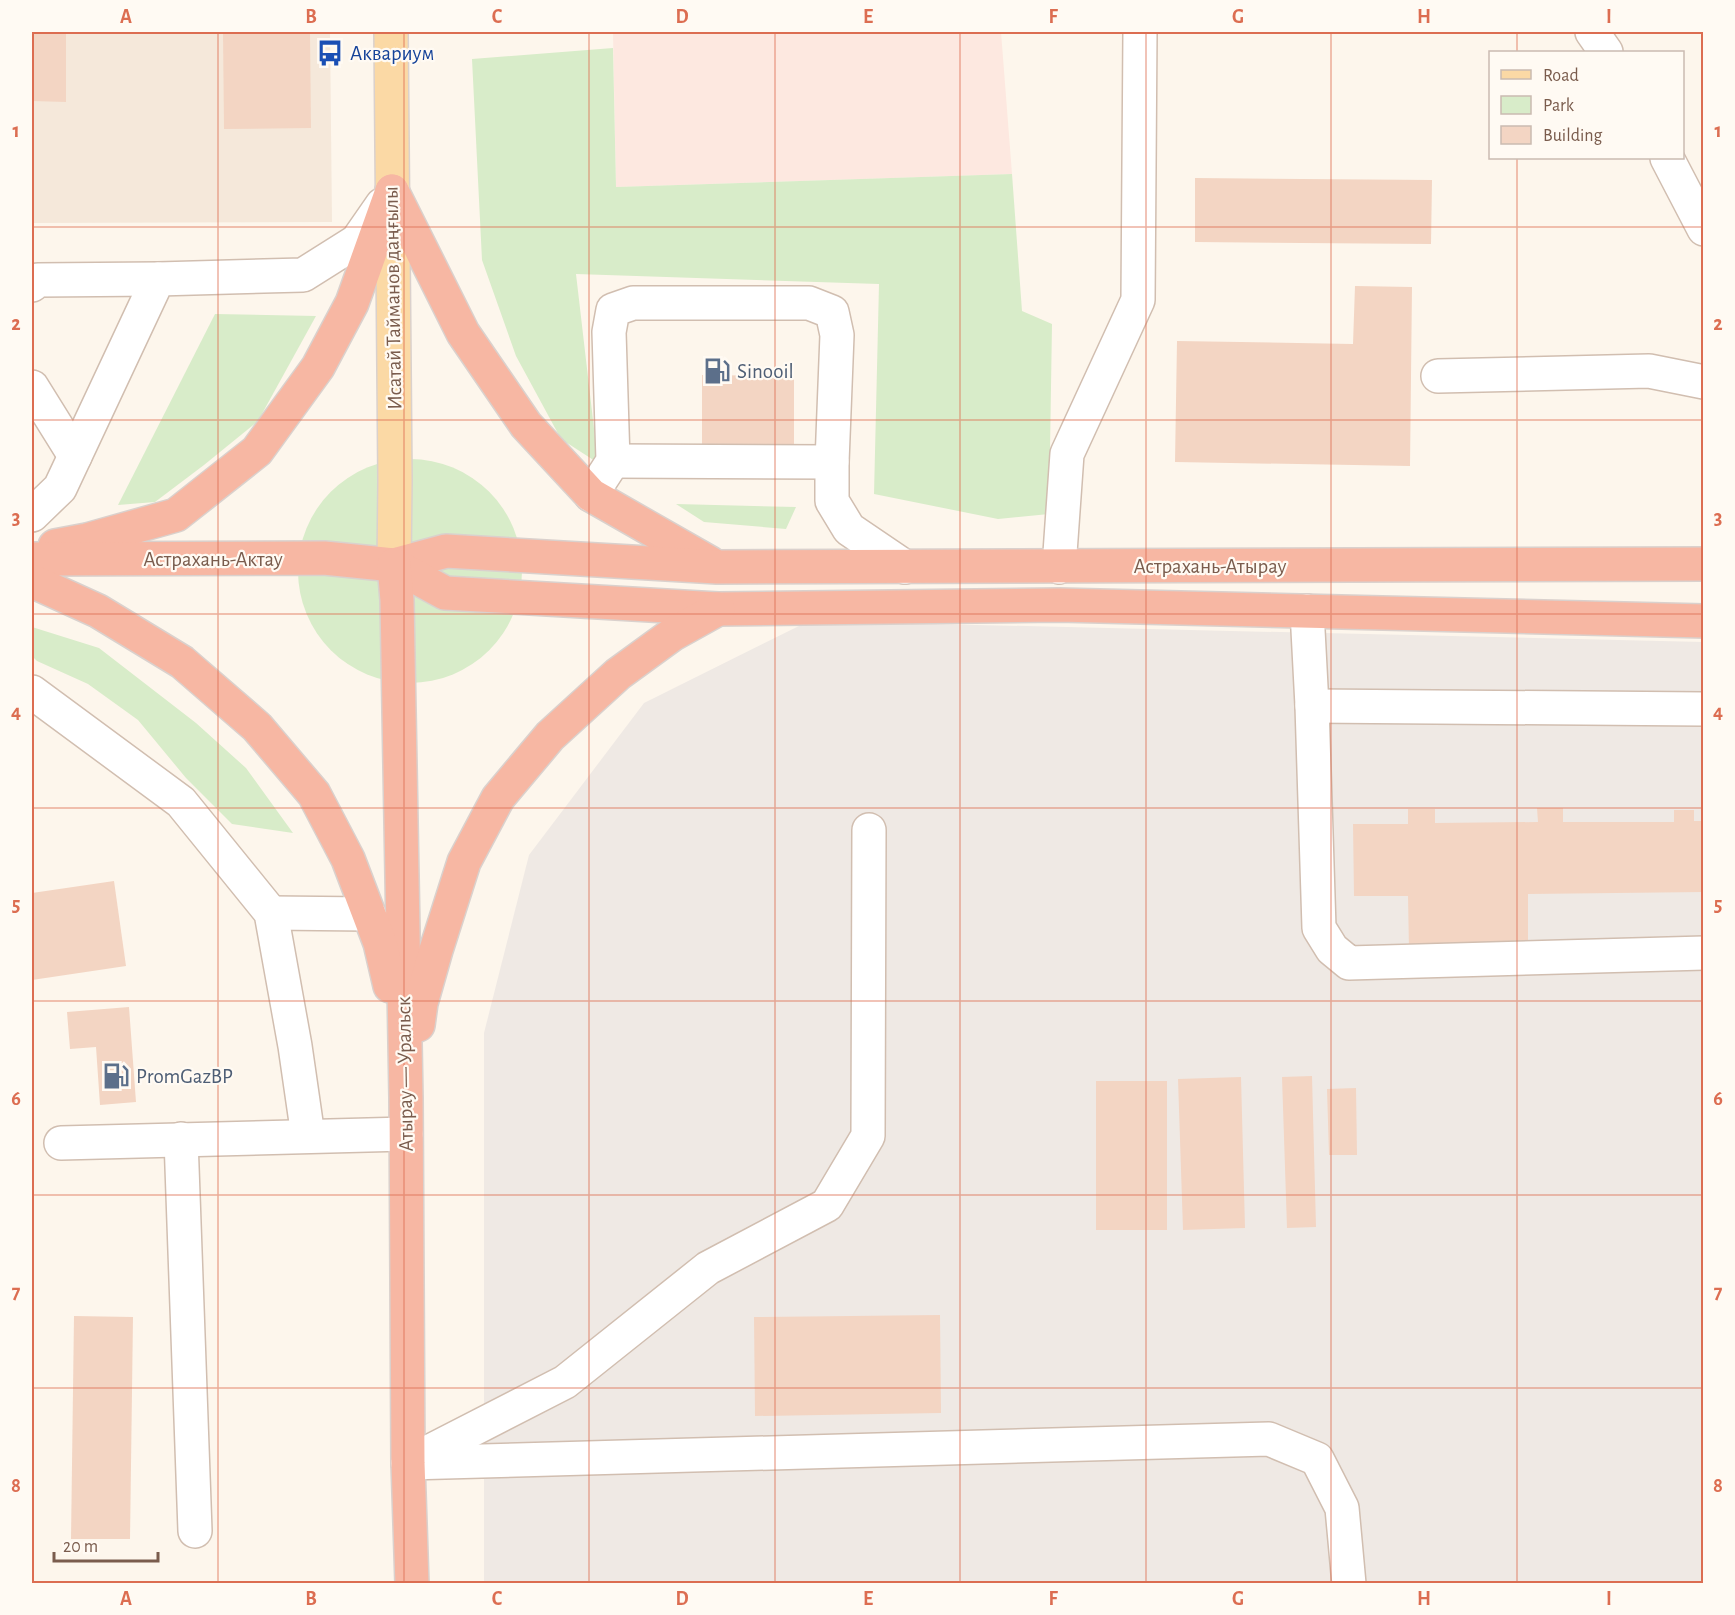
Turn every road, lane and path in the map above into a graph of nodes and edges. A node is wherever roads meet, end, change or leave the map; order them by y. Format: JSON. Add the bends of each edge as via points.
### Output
{"nodes":[{"id":1,"x":391,"y":32,"type":"edge"},
{"id":2,"x":1140,"y":32,"type":"edge"},
{"id":3,"x":1592,"y":32,"type":"edge"},
{"id":4,"x":1605,"y":51,"type":"edge"},
{"id":5,"x":1668,"y":159,"type":"edge"},
{"id":6,"x":392,"y":192,"type":"junction"},
{"id":7,"x":1704,"y":229,"type":"edge"},
{"id":8,"x":158,"y":279,"type":"junction"},
{"id":9,"x":32,"y":285,"type":"edge"},
{"id":10,"x":1438,"y":376,"type":"dead end"},
{"id":11,"x":1704,"y":382,"type":"edge"},
{"id":12,"x":32,"y":387,"type":"edge"},
{"id":13,"x":75,"y":456,"type":"junction"},
{"id":14,"x":613,"y":461,"type":"junction"},
{"id":15,"x":832,"y":462,"type":"junction"},
{"id":16,"x":591,"y":495,"type":"junction"},
{"id":17,"x":32,"y":515,"type":"edge"},
{"id":18,"x":32,"y":550,"type":"edge"},
{"id":19,"x":32,"y":559,"type":"edge"},
{"id":20,"x":1704,"y":564,"type":"edge"},
{"id":21,"x":394,"y":565,"type":"junction"},
{"id":22,"x":717,"y":567,"type":"junction"},
{"id":23,"x":904,"y":567,"type":"junction"},
{"id":24,"x":1059,"y":567,"type":"junction"},
{"id":25,"x":32,"y":581,"type":"edge"},
{"id":26,"x":718,"y":609,"type":"junction"},
{"id":27,"x":1307,"y":611,"type":"junction"},
{"id":28,"x":1704,"y":621,"type":"edge"},
{"id":29,"x":32,"y":692,"type":"edge"},
{"id":30,"x":1312,"y":706,"type":"junction"},
{"id":31,"x":1704,"y":709,"type":"edge"},
{"id":32,"x":869,"y":830,"type":"dead end"},
{"id":33,"x":271,"y":914,"type":"junction"},
{"id":34,"x":369,"y":914,"type":"junction"},
{"id":35,"x":1704,"y":953,"type":"edge"},
{"id":36,"x":406,"y":1098,"type":"junction"},
{"id":37,"x":406,"y":1134,"type":"junction"},
{"id":38,"x":308,"y":1136,"type":"junction"},
{"id":39,"x":180,"y":1139,"type":"junction"},
{"id":40,"x":61,"y":1143,"type":"dead end"},
{"id":41,"x":408,"y":1463,"type":"junction"},
{"id":42,"x":195,"y":1531,"type":"dead end"},
{"id":43,"x":413,"y":1583,"type":"edge"},
{"id":44,"x":1349,"y":1584,"type":"edge"}],
"edges":[{"from":1,"to":6,"type":"main road","name":"Исатай Тайманов даңғылы"},
{"from":2,"to":24,"type":"lane","via":[[1138,300],[1067,454]]},
{"from":3,"to":4,"type":"lane"},
{"from":5,"to":7,"type":"lane"},
{"from":6,"to":8,"type":"lane","via":[[357,241],[303,274]]},
{"from":6,"to":16,"type":"highway","via":[[463,333],[526,425]]},
{"from":6,"to":18,"type":"highway","via":[[352,303],[318,368],[257,451],[176,515],[87,540]]},
{"from":6,"to":21,"type":"main road","name":"Исатай Тайманов даңғылы"},
{"from":8,"to":9,"type":"lane","via":[[38,280]]},
{"from":8,"to":13,"type":"lane"},
{"from":10,"to":11,"type":"lane","via":[[1649,371]]},
{"from":12,"to":13,"type":"lane"},
{"from":13,"to":17,"type":"lane","via":[[60,488]]},
{"from":14,"to":15,"type":"lane"},
{"from":14,"to":15,"type":"lane","via":[[609,332],[613,310],[633,303],[809,303],[832,312],[837,335]]},
{"from":14,"to":16,"type":"lane"},
{"from":15,"to":23,"type":"lane","via":[[832,501],[849,529]]},
{"from":16,"to":22,"type":"highway"},
{"from":19,"to":21,"type":"highway","name":"Астрахань-Актау","via":[[324,558]]},
{"from":20,"to":24,"type":"highway","name":"Астрахань-Атырау"},
{"from":21,"to":22,"type":"highway","name":"Астрахань-Атырау","via":[[446,551]]},
{"from":21,"to":26,"type":"highway","name":"Астрахань-Атырау","via":[[446,593]]},
{"from":21,"to":36,"type":"highway","name":"Атырау — Уральск"},
{"from":22,"to":23,"type":"highway","name":"Астрахань-Атырау"},
{"from":23,"to":24,"type":"highway","name":"Астрахань-Атырау"},
{"from":25,"to":34,"type":"highway","via":[[98,611],[182,662],[257,727],[314,794],[348,859]]},
{"from":26,"to":27,"type":"highway","name":"Астрахань-Атырау","via":[[1059,606]]},
{"from":26,"to":36,"type":"highway","via":[[673,634],[618,674],[550,736],[498,798],[464,862],[436,950],[421,1003]]},
{"from":27,"to":28,"type":"highway","name":"Астрахань-Атырау"},
{"from":27,"to":30,"type":"lane"},
{"from":29,"to":33,"type":"lane","via":[[182,802]]},
{"from":30,"to":31,"type":"lane"},
{"from":30,"to":35,"type":"lane","via":[[1319,928],[1332,949],[1349,963]]},
{"from":32,"to":41,"type":"lane","via":[[868,1136],[827,1205],[708,1268],[565,1382]]},
{"from":33,"to":34,"type":"lane"},
{"from":33,"to":38,"type":"lane"},
{"from":34,"to":36,"type":"highway","via":[[393,1001]]},
{"from":36,"to":37,"type":"highway","name":"Атырау — Уральск"},
{"from":37,"to":38,"type":"lane"},
{"from":37,"to":41,"type":"highway","name":"Атырау — Уральск"},
{"from":38,"to":39,"type":"lane"},
{"from":39,"to":40,"type":"lane"},
{"from":39,"to":42,"type":"lane"},
{"from":41,"to":43,"type":"highway","name":"Атырау — Уральск"},
{"from":41,"to":44,"type":"lane","via":[[1269,1439],[1317,1459],[1342,1508]]}]}
